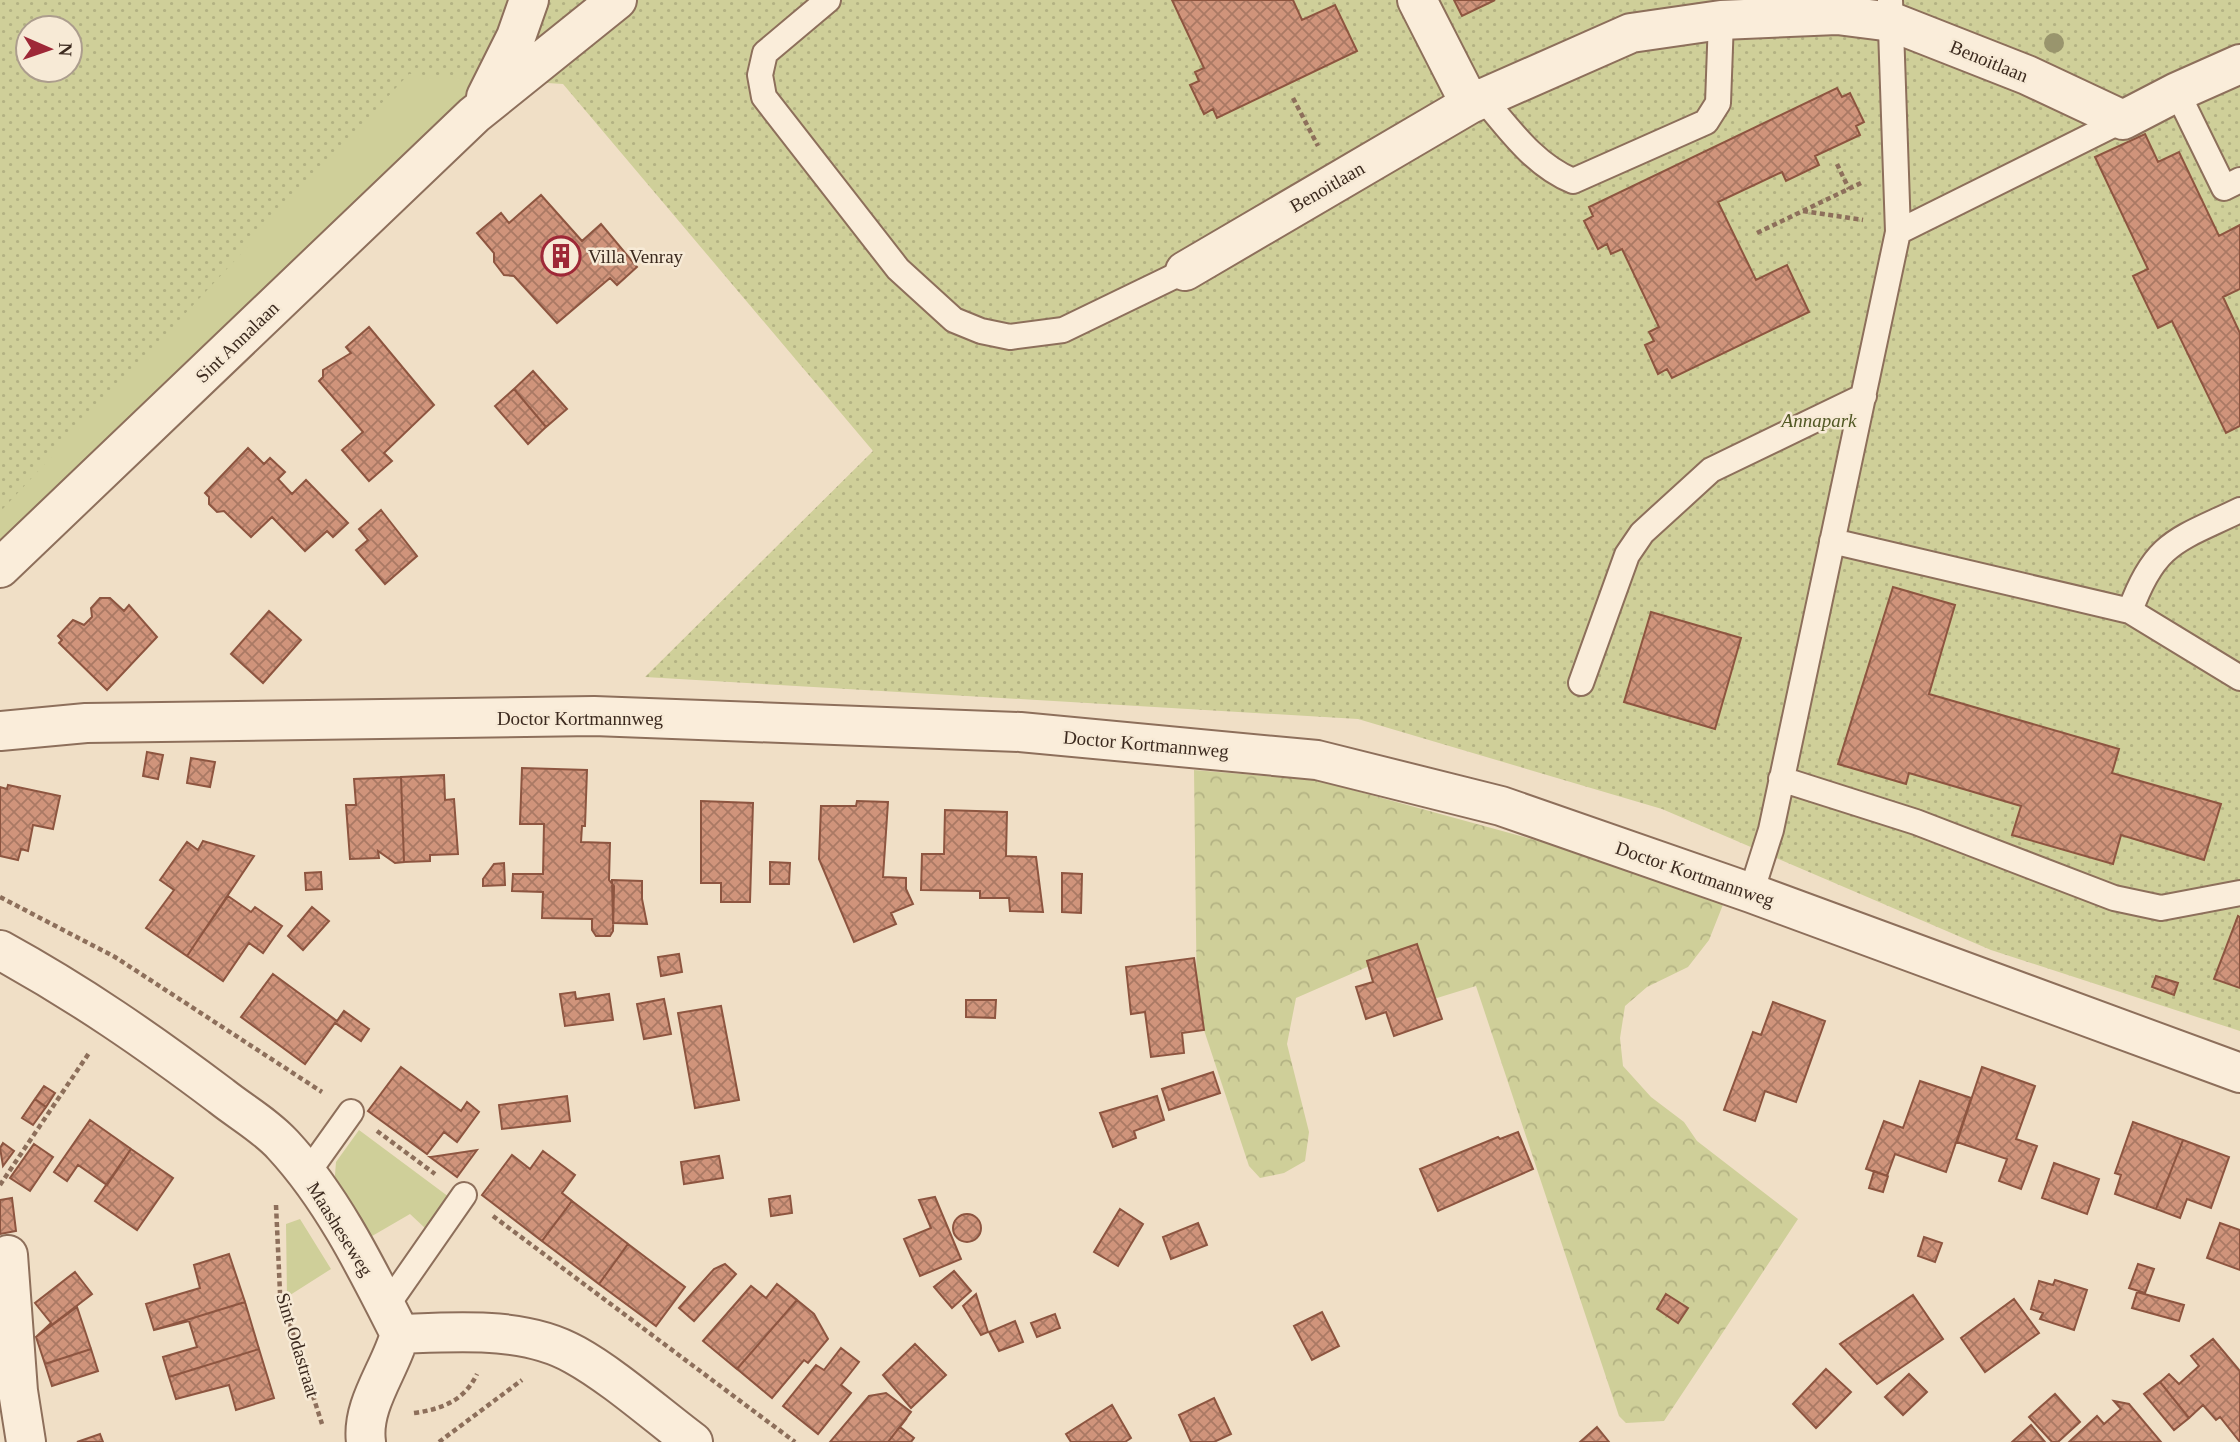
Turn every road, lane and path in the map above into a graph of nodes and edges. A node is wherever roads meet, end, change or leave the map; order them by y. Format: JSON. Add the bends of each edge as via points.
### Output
{"nodes":[{"id":1,"x":529,"y":0,"type":"edge"},
{"id":2,"x":617,"y":0,"type":"edge"},
{"id":3,"x":828,"y":0,"type":"edge"},
{"id":4,"x":1417,"y":0,"type":"edge"},
{"id":5,"x":1891,"y":11,"type":"edge"},
{"id":6,"x":1721,"y":20,"type":"junction"},
{"id":7,"x":2240,"y":64,"type":"edge"},
{"id":8,"x":2177,"y":92,"type":"junction"},
{"id":9,"x":1293,"y":98,"type":"dead end"},
{"id":10,"x":1476,"y":100,"type":"junction"},
{"id":11,"x":474,"y":115,"type":"junction"},
{"id":12,"x":2123,"y":120,"type":"junction"},
{"id":13,"x":1838,"y":164,"type":"dead end"},
{"id":14,"x":1897,"y":166,"type":"junction"},
{"id":15,"x":1339,"y":180,"type":"junction"},
{"id":16,"x":2240,"y":180,"type":"edge"},
{"id":17,"x":1849,"y":189,"type":"junction"},
{"id":18,"x":1801,"y":211,"type":"junction"},
{"id":19,"x":1898,"y":229,"type":"junction"},
{"id":20,"x":1757,"y":233,"type":"dead end"},
{"id":21,"x":1185,"y":271,"type":"joint"},
{"id":22,"x":1864,"y":396,"type":"junction"},
{"id":23,"x":2240,"y":510,"type":"edge"},
{"id":24,"x":1832,"y":541,"type":"junction"},
{"id":25,"x":0,"y":568,"type":"edge"},
{"id":26,"x":2130,"y":611,"type":"junction"},
{"id":27,"x":2240,"y":678,"type":"edge"},
{"id":28,"x":1581,"y":683,"type":"dead end"},
{"id":29,"x":0,"y":731,"type":"edge"},
{"id":30,"x":1781,"y":779,"type":"junction"},
{"id":31,"x":2240,"y":892,"type":"edge"},
{"id":32,"x":1751,"y":893,"type":"junction"},
{"id":33,"x":0,"y":897,"type":"edge"},
{"id":34,"x":0,"y":950,"type":"edge"},
{"id":35,"x":113,"y":1017,"type":"junction"},
{"id":36,"x":2240,"y":1073,"type":"edge"},
{"id":37,"x":351,"y":1112,"type":"junction"},
{"id":38,"x":306,"y":1175,"type":"junction"},
{"id":39,"x":0,"y":1185,"type":"edge"},
{"id":40,"x":464,"y":1195,"type":"junction"},
{"id":41,"x":8,"y":1255,"type":"dead end"},
{"id":42,"x":393,"y":1320,"type":"junction"},
{"id":43,"x":484,"y":1334,"type":"junction"},
{"id":44,"x":562,"y":1350,"type":"junction"},
{"id":45,"x":372,"y":1404,"type":"junction"},
{"id":46,"x":325,"y":1432,"type":"dead end"},
{"id":47,"x":26,"y":1442,"type":"edge"},
{"id":48,"x":366,"y":1442,"type":"edge"},
{"id":49,"x":439,"y":1442,"type":"edge"},
{"id":50,"x":693,"y":1442,"type":"edge"},
{"id":51,"x":795,"y":1442,"type":"edge"}],
"edges":[{"from":1,"to":11,"type":"street","name":"Sint Annalaan","via":[[507,58]]},
{"from":2,"to":11,"type":"street","name":"Sint Annalaan"},
{"from":3,"to":21,"type":"lane","via":[[765,53],[760,75],[764,97],[898,269],[954,320],[1010,337],[1037,336],[1075,325]]},
{"from":4,"to":10,"type":"street"},
{"from":5,"to":6,"type":"street","name":"Benoitlaan"},
{"from":5,"to":12,"type":"street","name":"Benoitlaan"},
{"from":5,"to":14,"type":"lane"},
{"from":6,"to":10,"type":"street","name":"Benoitlaan","via":[[1630,33]]},
{"from":6,"to":10,"type":"lane","via":[[1718,103],[1706,122],[1573,181],[1552,172]]},
{"from":7,"to":8,"type":"street"},
{"from":8,"to":12,"type":"street"},
{"from":8,"to":16,"type":"lane","via":[[2224,188]]},
{"from":9,"to":15,"type":"path"},
{"from":10,"to":15,"type":"street","name":"Benoitlaan"},
{"from":11,"to":25,"type":"street","name":"Sint Annalaan"},
{"from":12,"to":19,"type":"lane"},
{"from":13,"to":17,"type":"path"},
{"from":14,"to":17,"type":"path"},
{"from":14,"to":19,"type":"lane"},
{"from":15,"to":21,"type":"street","name":"Benoitlaan"},
{"from":17,"to":18,"type":"path"},
{"from":18,"to":19,"type":"path"},
{"from":18,"to":20,"type":"path"},
{"from":19,"to":22,"type":"lane"},
{"from":22,"to":24,"type":"lane"},
{"from":22,"to":28,"type":"lane","via":[[1711,470],[1642,533],[1627,555]]},
{"from":23,"to":26,"type":"lane","via":[[2169,544],[2143,576]]},
{"from":24,"to":26,"type":"lane"},
{"from":24,"to":30,"type":"lane"},
{"from":26,"to":27,"type":"lane"},
{"from":29,"to":32,"type":"street","name":"Doctor Kortmannweg","via":[[86,723],[594,716],[1020,732],[1317,760],[1501,806]]},
{"from":30,"to":31,"type":"lane","via":[[1916,822],[2114,898],[2161,908]]},
{"from":30,"to":32,"type":"lane"},
{"from":32,"to":36,"type":"street","name":"Doctor Kortmannweg"},
{"from":33,"to":37,"type":"path","via":[[115,957]]},
{"from":34,"to":35,"type":"street","name":"Maasheseweg","via":[[73,989]]},
{"from":35,"to":38,"type":"street","name":"Maasheseweg","via":[[283,1144]]},
{"from":35,"to":39,"type":"path"},
{"from":37,"to":38,"type":"lane"},
{"from":37,"to":40,"type":"path"},
{"from":38,"to":42,"type":"street","name":"Maasheseweg","via":[[366,1267]]},
{"from":38,"to":46,"type":"path","name":"Sint Odastraat","via":[[275,1206],[280,1293]]},
{"from":40,"to":42,"type":"lane"},
{"from":40,"to":51,"type":"path"},
{"from":41,"to":47,"type":"street"},
{"from":42,"to":43,"type":"street"},
{"from":42,"to":45,"type":"street","via":[[394,1357]]},
{"from":43,"to":44,"type":"street","via":[[526,1337]]},
{"from":43,"to":45,"type":"path","via":[[483,1364],[458,1399],[414,1413]]},
{"from":44,"to":49,"type":"path"},
{"from":44,"to":50,"type":"street","via":[[574,1354]]},
{"from":45,"to":48,"type":"street","via":[[363,1422]]}]}
